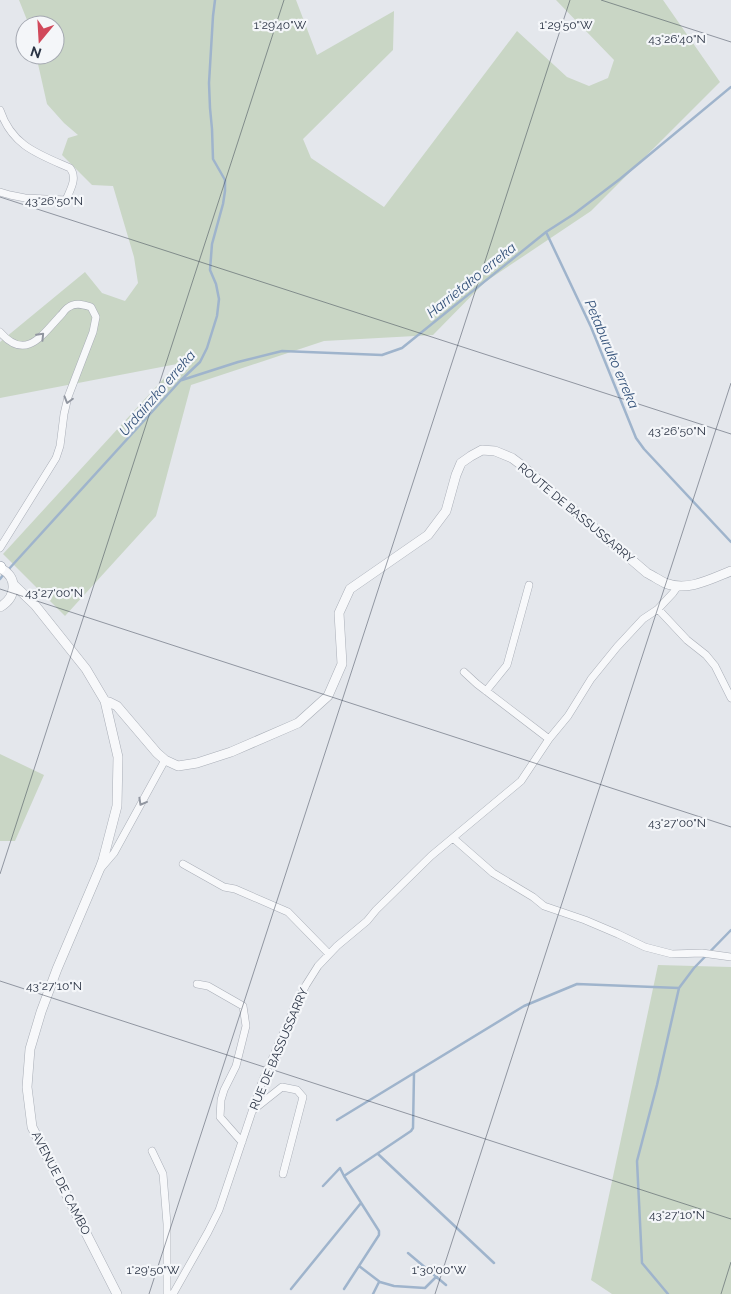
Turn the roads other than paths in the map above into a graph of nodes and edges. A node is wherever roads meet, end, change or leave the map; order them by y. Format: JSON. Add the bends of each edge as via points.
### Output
{"nodes":[{"id":1,"x":0,"y":110,"type":"edge"},
{"id":2,"x":0,"y":192,"type":"edge"},
{"id":3,"x":0,"y":332,"type":"edge"},
{"id":4,"x":0,"y":548,"type":"edge"},
{"id":5,"x":3,"y":570,"type":"edge"},
{"id":6,"x":731,"y":571,"type":"edge"},
{"id":7,"x":13,"y":584,"type":"junction"},
{"id":8,"x":529,"y":585,"type":"dead end"},
{"id":9,"x":678,"y":586,"type":"junction"},
{"id":10,"x":9,"y":599,"type":"junction"},
{"id":11,"x":35,"y":605,"type":"junction"},
{"id":12,"x":0,"y":607,"type":"edge"},
{"id":13,"x":658,"y":609,"type":"junction"},
{"id":14,"x":464,"y":672,"type":"dead end"},
{"id":15,"x":486,"y":691,"type":"junction"},
{"id":16,"x":731,"y":698,"type":"edge"},
{"id":17,"x":104,"y":701,"type":"junction"},
{"id":18,"x":549,"y":739,"type":"junction"},
{"id":19,"x":165,"y":760,"type":"junction"},
{"id":20,"x":453,"y":838,"type":"junction"},
{"id":21,"x":183,"y":864,"type":"dead end"},
{"id":22,"x":100,"y":868,"type":"junction"},
{"id":23,"x":329,"y":954,"type":"junction"},
{"id":24,"x":731,"y":957,"type":"edge"},
{"id":25,"x":197,"y":984,"type":"dead end"},
{"id":26,"x":253,"y":1111,"type":"junction"},
{"id":27,"x":242,"y":1142,"type":"junction"},
{"id":28,"x":152,"y":1151,"type":"dead end"},
{"id":29,"x":283,"y":1174,"type":"dead end"},
{"id":30,"x":117,"y":1294,"type":"edge"},
{"id":31,"x":167,"y":1294,"type":"edge"},
{"id":32,"x":173,"y":1294,"type":"edge"}],
"edges":[{"from":1,"to":2,"type":"street","via":[[17,140],[74,172],[66,200],[26,198]]},
{"from":3,"to":4,"type":"street","one_way":true,"via":[[14,344],[25,346],[35,342],[69,306],[91,307],[96,317],[68,397],[56,458]]},
{"from":5,"to":7,"type":"street"},
{"from":6,"to":9,"type":"street","via":[[697,584]]},
{"from":7,"to":10,"type":"street"},
{"from":7,"to":11,"type":"street","name":"AVENUE DE CAMBO"},
{"from":8,"to":15,"type":"street","via":[[507,665]]},
{"from":9,"to":13,"type":"street","name":"RUE DE BASSUSSARRY"},
{"from":9,"to":19,"type":"street","name":"ROUTE DE BASSUSSARRY","via":[[647,573],[512,458],[482,450],[461,463],[446,511],[428,534],[350,589],[339,613],[342,664],[328,696],[298,723],[230,752],[178,766]]},
{"from":10,"to":11,"type":"street","via":[[25,600]]},
{"from":10,"to":12,"type":"street"},
{"from":11,"to":17,"type":"street","name":"AVENUE DE CAMBO","via":[[86,669]]},
{"from":13,"to":16,"type":"street","via":[[706,655]]},
{"from":13,"to":18,"type":"street","name":"RUE DE BASSUSSARRY","via":[[616,646]]},
{"from":14,"to":15,"type":"street"},
{"from":15,"to":18,"type":"street"},
{"from":17,"to":19,"type":"street","via":[[117,706]]},
{"from":17,"to":22,"type":"street","name":"AVENUE DE CAMBO","via":[[118,757],[117,806]]},
{"from":18,"to":20,"type":"street","name":"RUE DE BASSUSSARRY","via":[[521,781]]},
{"from":19,"to":22,"type":"street","name":"AVENUE DE CAMBO","one_way":true,"via":[[114,852]]},
{"from":20,"to":23,"type":"street","name":"RUE DE BASSUSSARRY","via":[[430,856]]},
{"from":20,"to":24,"type":"street","via":[[493,873],[544,906],[645,947],[672,954],[702,953]]},
{"from":21,"to":23,"type":"street","via":[[224,887],[288,912]]},
{"from":22,"to":30,"type":"street","name":"AVENUE DE CAMBO","via":[[40,1012],[30,1049],[27,1087],[32,1127]]},
{"from":23,"to":26,"type":"street","name":"RUE DE BASSUSSARRY","via":[[297,1002],[262,1082]]},
{"from":25,"to":27,"type":"street","via":[[208,986],[243,1006],[246,1026],[236,1066],[221,1100],[220,1117]]},
{"from":26,"to":27,"type":"street","name":"RUE DE BASSUSSARRY"},
{"from":26,"to":29,"type":"street","via":[[282,1087],[297,1090],[303,1097]]},
{"from":27,"to":32,"type":"street","name":"RUE DE BASSUSSARRY","via":[[219,1210]]},
{"from":28,"to":31,"type":"street","via":[[163,1174]]}]}
